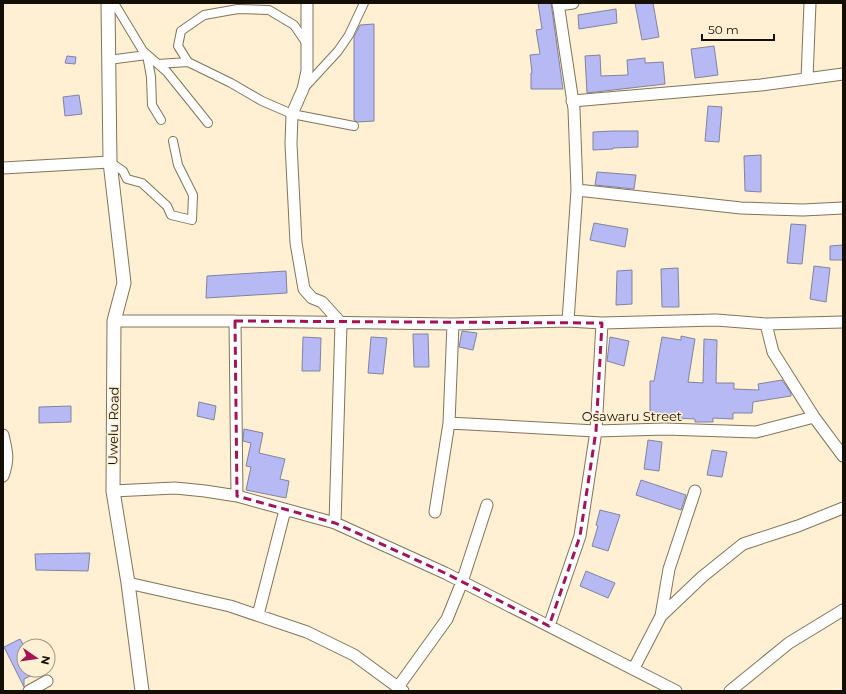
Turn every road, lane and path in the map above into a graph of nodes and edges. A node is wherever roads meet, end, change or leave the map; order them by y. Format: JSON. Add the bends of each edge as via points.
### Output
{"nodes":[{"id":1,"x":108,"y":3,"type":"edge"},
{"id":2,"x":114,"y":3,"type":"edge"},
{"id":3,"x":307,"y":3,"type":"edge"},
{"id":4,"x":364,"y":3,"type":"edge"},
{"id":5,"x":574,"y":3,"type":"edge"},
{"id":6,"x":810,"y":3,"type":"edge"},
{"id":7,"x":558,"y":4,"type":"edge"},
{"id":8,"x":307,"y":44,"type":"junction"},
{"id":9,"x":147,"y":55,"type":"junction"},
{"id":10,"x":108,"y":60,"type":"junction"},
{"id":11,"x":188,"y":62,"type":"junction"},
{"id":12,"x":158,"y":64,"type":"junction"},
{"id":13,"x":843,"y":74,"type":"edge"},
{"id":14,"x":807,"y":79,"type":"junction"},
{"id":15,"x":303,"y":89,"type":"junction"},
{"id":16,"x":572,"y":101,"type":"junction"},
{"id":17,"x":292,"y":114,"type":"junction"},
{"id":18,"x":161,"y":120,"type":"dead end"},
{"id":19,"x":208,"y":123,"type":"dead end"},
{"id":20,"x":354,"y":126,"type":"dead end"},
{"id":21,"x":173,"y":141,"type":"dead end"},
{"id":22,"x":110,"y":162,"type":"junction"},
{"id":23,"x":3,"y":168,"type":"edge"},
{"id":24,"x":577,"y":190,"type":"junction"},
{"id":25,"x":843,"y":208,"type":"edge"},
{"id":26,"x":114,"y":321,"type":"junction"},
{"id":27,"x":235,"y":321,"type":"junction"},
{"id":28,"x":568,"y":321,"type":"junction"},
{"id":29,"x":843,"y":322,"type":"edge"},
{"id":30,"x":341,"y":323,"type":"junction"},
{"id":31,"x":602,"y":323,"type":"junction"},
{"id":32,"x":453,"y":324,"type":"junction"},
{"id":33,"x":766,"y":324,"type":"junction"},
{"id":34,"x":814,"y":417,"type":"junction"},
{"id":35,"x":449,"y":423,"type":"junction"},
{"id":36,"x":596,"y":431,"type":"junction"},
{"id":37,"x":3,"y":435,"type":"edge"},
{"id":38,"x":843,"y":456,"type":"edge"},
{"id":39,"x":3,"y":476,"type":"edge"},
{"id":40,"x":695,"y":491,"type":"dead end"},
{"id":41,"x":113,"y":492,"type":"junction"},
{"id":42,"x":237,"y":496,"type":"junction"},
{"id":43,"x":487,"y":505,"type":"dead end"},
{"id":44,"x":843,"y":508,"type":"edge"},
{"id":45,"x":285,"y":510,"type":"junction"},
{"id":46,"x":435,"y":512,"type":"dead end"},
{"id":47,"x":335,"y":523,"type":"junction"},
{"id":48,"x":462,"y":582,"type":"junction"},
{"id":49,"x":128,"y":583,"type":"junction"},
{"id":50,"x":843,"y":610,"type":"edge"},
{"id":51,"x":258,"y":615,"type":"junction"},
{"id":52,"x":661,"y":616,"type":"junction"},
{"id":53,"x":549,"y":626,"type":"junction"},
{"id":54,"x":634,"y":668,"type":"junction"},
{"id":55,"x":47,"y":682,"type":"dead end"},
{"id":56,"x":401,"y":689,"type":"edge"},
{"id":57,"x":29,"y":691,"type":"edge"},
{"id":58,"x":142,"y":691,"type":"edge"},
{"id":59,"x":676,"y":691,"type":"edge"},
{"id":60,"x":730,"y":691,"type":"edge"}],
"edges":[{"from":1,"to":10,"type":"street","name":"Uwelu Road"},
{"from":2,"to":9,"type":"street","via":[[142,51]]},
{"from":3,"to":8,"type":"street"},
{"from":4,"to":15,"type":"street","via":[[342,46]]},
{"from":5,"to":7,"type":"street"},
{"from":6,"to":14,"type":"street"},
{"from":7,"to":16,"type":"street"},
{"from":8,"to":11,"type":"street","via":[[294,25],[269,10],[231,10],[204,15],[181,31],[178,46]]},
{"from":8,"to":15,"type":"street","via":[[307,71]]},
{"from":9,"to":10,"type":"street"},
{"from":9,"to":12,"type":"street"},
{"from":9,"to":18,"type":"street","via":[[152,105]]},
{"from":10,"to":22,"type":"street","name":"Uwelu Road"},
{"from":11,"to":12,"type":"street"},
{"from":11,"to":17,"type":"street"},
{"from":12,"to":19,"type":"street"},
{"from":13,"to":14,"type":"street"},
{"from":14,"to":16,"type":"street"},
{"from":15,"to":17,"type":"street"},
{"from":16,"to":24,"type":"street"},
{"from":17,"to":20,"type":"street"},
{"from":17,"to":30,"type":"street","via":[[296,243],[304,289],[312,298],[322,302]]},
{"from":21,"to":22,"type":"street","via":[[178,165],[193,195],[192,220],[170,215],[167,206],[142,183],[127,179],[123,171]]},
{"from":22,"to":23,"type":"street"},
{"from":22,"to":26,"type":"street","name":"Uwelu Road","via":[[124,283]]},
{"from":24,"to":25,"type":"street","via":[[741,208]]},
{"from":24,"to":28,"type":"street"},
{"from":26,"to":27,"type":"street"},
{"from":26,"to":41,"type":"street","name":"Uwelu Road"},
{"from":27,"to":30,"type":"street"},
{"from":27,"to":42,"type":"street"},
{"from":28,"to":31,"type":"street"},
{"from":28,"to":32,"type":"street"},
{"from":29,"to":33,"type":"street"},
{"from":30,"to":32,"type":"street"},
{"from":30,"to":47,"type":"street"},
{"from":31,"to":33,"type":"street","via":[[716,320]]},
{"from":31,"to":36,"type":"street"},
{"from":32,"to":35,"type":"street"},
{"from":33,"to":34,"type":"street","via":[[773,352]]},
{"from":34,"to":36,"type":"street","name":"Osawaru Street","via":[[756,432],[665,429]]},
{"from":34,"to":38,"type":"street"},
{"from":35,"to":36,"type":"street","name":"Osawaru Street"},
{"from":35,"to":46,"type":"street"},
{"from":36,"to":53,"type":"street","via":[[580,536]]},
{"from":37,"to":39,"type":"street","via":[[7,454],[7,466]]},
{"from":40,"to":52,"type":"street","via":[[669,569]]},
{"from":41,"to":42,"type":"street","via":[[176,488]]},
{"from":41,"to":49,"type":"street","name":"Uwelu Road"},
{"from":42,"to":45,"type":"street"},
{"from":43,"to":48,"type":"street"},
{"from":44,"to":52,"type":"street","via":[[743,544],[702,577]]},
{"from":45,"to":47,"type":"street"},
{"from":45,"to":51,"type":"street"},
{"from":47,"to":48,"type":"street"},
{"from":48,"to":53,"type":"street"},
{"from":48,"to":56,"type":"street","via":[[447,619]]},
{"from":49,"to":51,"type":"street","via":[[230,606]]},
{"from":49,"to":58,"type":"street","name":"Uwelu Road"},
{"from":50,"to":60,"type":"street","via":[[789,643]]},
{"from":51,"to":56,"type":"street","via":[[307,632],[354,655]]},
{"from":52,"to":54,"type":"street"},
{"from":53,"to":54,"type":"street"},
{"from":54,"to":59,"type":"street"},
{"from":55,"to":57,"type":"street"}]}
